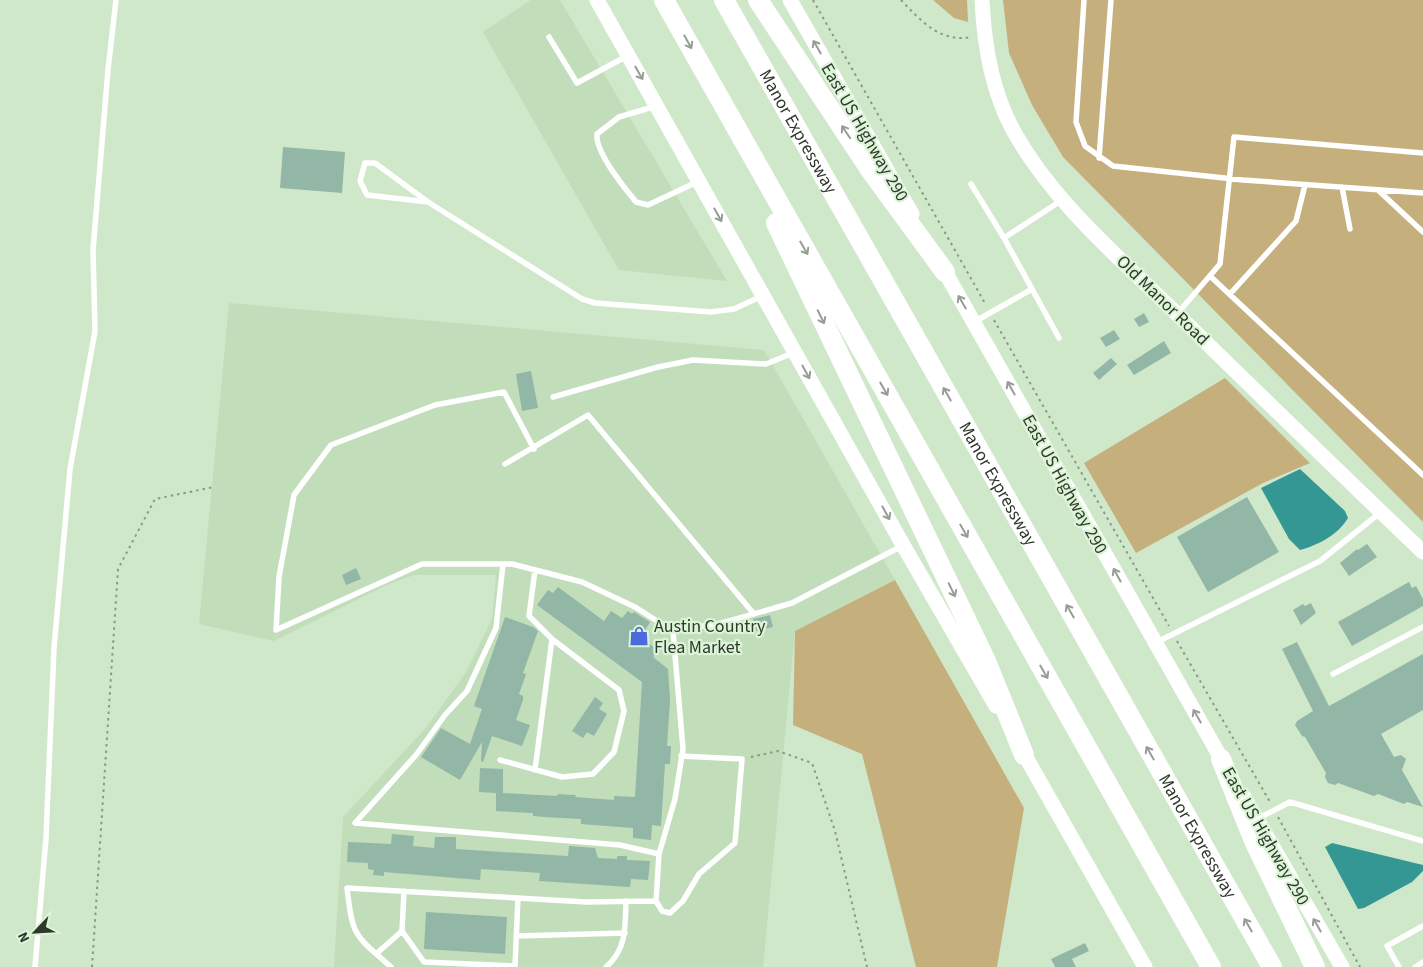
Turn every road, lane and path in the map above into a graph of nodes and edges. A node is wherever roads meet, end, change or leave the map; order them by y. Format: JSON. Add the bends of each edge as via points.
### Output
{"nodes":[{"id":1,"x":116,"y":0,"type":"edge"},
{"id":2,"x":597,"y":0,"type":"edge"},
{"id":3,"x":664,"y":0,"type":"edge"},
{"id":4,"x":724,"y":0,"type":"edge"},
{"id":5,"x":758,"y":0,"type":"edge"},
{"id":6,"x":790,"y":0,"type":"edge"},
{"id":7,"x":813,"y":0,"type":"edge"},
{"id":8,"x":901,"y":0,"type":"edge"},
{"id":9,"x":982,"y":0,"type":"edge"},
{"id":10,"x":1084,"y":0,"type":"edge"},
{"id":11,"x":1112,"y":0,"type":"edge"},
{"id":12,"x":984,"y":35,"type":"junction"},
{"id":13,"x":549,"y":37,"type":"dead end"},
{"id":14,"x":629,"y":55,"type":"junction"},
{"id":15,"x":657,"y":105,"type":"junction"},
{"id":16,"x":746,"y":145,"type":"junction"},
{"id":17,"x":1423,"y":153,"type":"edge"},
{"id":18,"x":1099,"y":158,"type":"junction"},
{"id":19,"x":1228,"y":178,"type":"junction"},
{"id":20,"x":699,"y":181,"type":"junction"},
{"id":21,"x":971,"y":184,"type":"dead end"},
{"id":22,"x":1305,"y":185,"type":"junction"},
{"id":23,"x":1342,"y":187,"type":"junction"},
{"id":24,"x":1378,"y":190,"type":"junction"},
{"id":25,"x":1423,"y":193,"type":"edge"},
{"id":26,"x":1064,"y":199,"type":"junction"},
{"id":27,"x":428,"y":202,"type":"junction"},
{"id":28,"x":1350,"y":229,"type":"dead end"},
{"id":29,"x":1423,"y":232,"type":"edge"},
{"id":30,"x":1004,"y":238,"type":"junction"},
{"id":31,"x":945,"y":272,"type":"junction"},
{"id":32,"x":1210,"y":276,"type":"junction"},
{"id":33,"x":1032,"y":289,"type":"junction"},
{"id":34,"x":1230,"y":294,"type":"junction"},
{"id":35,"x":763,"y":295,"type":"junction"},
{"id":36,"x":990,"y":313,"type":"junction"},
{"id":37,"x":1177,"y":314,"type":"junction"},
{"id":38,"x":974,"y":322,"type":"junction"},
{"id":39,"x":1059,"y":338,"type":"dead end"},
{"id":40,"x":795,"y":352,"type":"junction"},
{"id":41,"x":552,"y":397,"type":"dead end"},
{"id":42,"x":534,"y":449,"type":"junction"},
{"id":43,"x":505,"y":464,"type":"dead end"},
{"id":44,"x":1423,"y":475,"type":"edge"},
{"id":45,"x":214,"y":487,"type":"dead end"},
{"id":46,"x":1381,"y":512,"type":"junction"},
{"id":47,"x":904,"y":545,"type":"junction"},
{"id":48,"x":1423,"y":552,"type":"edge"},
{"id":49,"x":503,"y":564,"type":"junction"},
{"id":50,"x":535,"y":570,"type":"junction"},
{"id":51,"x":754,"y":614,"type":"junction"},
{"id":52,"x":1423,"y":627,"type":"edge"},
{"id":53,"x":673,"y":631,"type":"junction"},
{"id":54,"x":1173,"y":634,"type":"junction"},
{"id":55,"x":552,"y":639,"type":"junction"},
{"id":56,"x":1155,"y":642,"type":"junction"},
{"id":57,"x":1333,"y":674,"type":"dead end"},
{"id":58,"x":1024,"y":755,"type":"junction"},
{"id":59,"x":681,"y":756,"type":"junction"},
{"id":60,"x":742,"y":759,"type":"junction"},
{"id":61,"x":1221,"y":759,"type":"junction"},
{"id":62,"x":500,"y":760,"type":"dead end"},
{"id":63,"x":535,"y":770,"type":"junction"},
{"id":64,"x":1274,"y":809,"type":"junction"},
{"id":65,"x":1257,"y":819,"type":"junction"},
{"id":66,"x":1423,"y":841,"type":"edge"},
{"id":67,"x":659,"y":854,"type":"junction"},
{"id":68,"x":404,"y":891,"type":"junction"},
{"id":69,"x":518,"y":898,"type":"junction"},
{"id":70,"x":626,"y":901,"type":"junction"},
{"id":71,"x":656,"y":901,"type":"junction"},
{"id":72,"x":1423,"y":926,"type":"edge"},
{"id":73,"x":402,"y":931,"type":"junction"},
{"id":74,"x":625,"y":934,"type":"junction"},
{"id":75,"x":516,"y":936,"type":"junction"},
{"id":76,"x":376,"y":954,"type":"junction"},
{"id":77,"x":1423,"y":962,"type":"edge"},
{"id":78,"x":424,"y":964,"type":"edge"},
{"id":79,"x":517,"y":966,"type":"edge"},
{"id":80,"x":35,"y":967,"type":"edge"},
{"id":81,"x":92,"y":967,"type":"edge"},
{"id":82,"x":391,"y":967,"type":"edge"},
{"id":83,"x":606,"y":967,"type":"edge"},
{"id":84,"x":867,"y":967,"type":"edge"},
{"id":85,"x":1145,"y":967,"type":"edge"},
{"id":86,"x":1211,"y":967,"type":"edge"},
{"id":87,"x":1272,"y":967,"type":"edge"},
{"id":88,"x":1315,"y":967,"type":"edge"},
{"id":89,"x":1342,"y":967,"type":"edge"},
{"id":90,"x":1360,"y":967,"type":"edge"},
{"id":91,"x":1399,"y":967,"type":"edge"},
{"id":92,"x":1415,"y":967,"type":"edge"}],
"edges":[{"from":1,"to":80,"type":"lane","via":[[93,250],[96,331],[70,470],[60,571],[46,838]]},
{"from":2,"to":14,"type":"main road"},
{"from":3,"to":16,"type":"highway","one_way":true},
{"from":87,"to":4,"type":"highway","name":"Manor Expressway","one_way":true},
{"from":31,"to":5,"type":"highway","one_way":true,"via":[[871,171]]},
{"from":31,"to":6,"type":"main road","name":"East US Highway 290","one_way":true},
{"from":7,"to":36,"type":"path"},
{"from":8,"to":12,"type":"path","via":[[938,32],[957,40]]},
{"from":9,"to":12,"type":"main road","name":"Old Manor Road"},
{"from":10,"to":18,"type":"lane","via":[[1076,122],[1085,146]]},
{"from":11,"to":18,"type":"lane"},
{"from":12,"to":26,"type":"main road","name":"Old Manor Road","via":[[994,82],[1012,127],[1046,179]]},
{"from":13,"to":14,"type":"lane","via":[[577,83]]},
{"from":14,"to":15,"type":"main road","one_way":true},
{"from":15,"to":20,"type":"main road"},
{"from":15,"to":20,"type":"lane","via":[[619,117],[598,134],[597,141],[636,202],[648,205]]},
{"from":16,"to":58,"type":"highway","one_way":true,"via":[[765,200],[986,661]]},
{"from":16,"to":86,"type":"highway","one_way":true},
{"from":17,"to":19,"type":"lane","via":[[1234,137]]},
{"from":18,"to":19,"type":"lane","via":[[1113,166]]},
{"from":19,"to":22,"type":"lane"},
{"from":19,"to":32,"type":"lane","via":[[1228,205],[1220,264]]},
{"from":20,"to":35,"type":"main road","one_way":true},
{"from":21,"to":30,"type":"lane"},
{"from":22,"to":23,"type":"lane"},
{"from":22,"to":34,"type":"lane","via":[[1296,221]]},
{"from":23,"to":24,"type":"lane"},
{"from":23,"to":28,"type":"lane"},
{"from":24,"to":25,"type":"lane"},
{"from":24,"to":29,"type":"lane"},
{"from":26,"to":30,"type":"lane"},
{"from":26,"to":37,"type":"main road","name":"Old Manor Road"},
{"from":27,"to":27,"type":"lane","via":[[367,195],[360,181],[365,163],[375,163]]},
{"from":27,"to":35,"type":"lane","via":[[582,299],[595,303],[711,312],[734,309]]},
{"from":30,"to":33,"type":"lane"},
{"from":38,"to":31,"type":"main road","name":"East US Highway 290","one_way":true},
{"from":32,"to":34,"type":"lane"},
{"from":32,"to":37,"type":"lane"},
{"from":33,"to":36,"type":"lane"},
{"from":33,"to":39,"type":"lane"},
{"from":34,"to":44,"type":"lane"},
{"from":35,"to":40,"type":"main road"},
{"from":36,"to":38,"type":"lane"},
{"from":36,"to":54,"type":"path"},
{"from":37,"to":46,"type":"main road","name":"Old Manor Road"},
{"from":56,"to":38,"type":"main road","name":"East US Highway 290","one_way":true},
{"from":40,"to":41,"type":"lane","via":[[766,364],[693,360]]},
{"from":40,"to":47,"type":"main road","one_way":true},
{"from":42,"to":43,"type":"lane"},
{"from":42,"to":49,"type":"lane","via":[[504,392],[435,405],[331,445],[294,495],[279,578],[276,630],[422,564]]},
{"from":42,"to":51,"type":"lane","via":[[588,415]]},
{"from":45,"to":81,"type":"path","via":[[155,499],[118,569]]},
{"from":46,"to":48,"type":"main road","name":"Old Manor Road"},
{"from":46,"to":54,"type":"lane","via":[[1320,561]]},
{"from":47,"to":51,"type":"lane","via":[[792,604]]},
{"from":47,"to":58,"type":"main road"},
{"from":49,"to":50,"type":"lane"},
{"from":49,"to":67,"type":"lane","via":[[496,628],[467,692],[355,823],[620,845]]},
{"from":50,"to":53,"type":"lane","via":[[582,582],[634,607]]},
{"from":50,"to":55,"type":"lane","via":[[529,616]]},
{"from":51,"to":53,"type":"lane"},
{"from":52,"to":57,"type":"lane"},
{"from":53,"to":59,"type":"lane"},
{"from":54,"to":56,"type":"lane"},
{"from":54,"to":64,"type":"path"},
{"from":55,"to":63,"type":"lane"},
{"from":55,"to":63,"type":"lane","via":[[619,690],[624,711],[614,752],[592,774],[562,777]]},
{"from":61,"to":56,"type":"main road","name":"East US Highway 290","one_way":true},
{"from":58,"to":85,"type":"main road"},
{"from":59,"to":60,"type":"lane"},
{"from":59,"to":67,"type":"lane","via":[[675,799]]},
{"from":60,"to":71,"type":"lane","via":[[735,842],[700,874],[683,901],[670,913],[662,911]]},
{"from":60,"to":84,"type":"path","via":[[778,751],[812,763],[835,831]]},
{"from":61,"to":65,"type":"main road","name":"East US Highway 290"},
{"from":61,"to":88,"type":"highway","via":[[1255,843]]},
{"from":62,"to":63,"type":"lane"},
{"from":64,"to":65,"type":"lane"},
{"from":64,"to":66,"type":"lane","via":[[1290,802]]},
{"from":64,"to":90,"type":"path"},
{"from":89,"to":65,"type":"main road","name":"East US Highway 290","one_way":true},
{"from":67,"to":71,"type":"lane"},
{"from":68,"to":69,"type":"lane"},
{"from":68,"to":73,"type":"lane"},
{"from":68,"to":76,"type":"lane","via":[[347,888],[353,930]]},
{"from":69,"to":70,"type":"lane"},
{"from":69,"to":75,"type":"lane"},
{"from":70,"to":71,"type":"lane"},
{"from":70,"to":74,"type":"lane"},
{"from":72,"to":91,"type":"lane","via":[[1387,946]]},
{"from":73,"to":76,"type":"lane"},
{"from":73,"to":78,"type":"lane"},
{"from":74,"to":75,"type":"lane"},
{"from":74,"to":83,"type":"lane","via":[[618,958]]},
{"from":75,"to":79,"type":"lane"},
{"from":76,"to":82,"type":"lane"},
{"from":77,"to":92,"type":"lane"},
{"from":78,"to":79,"type":"lane"}]}
